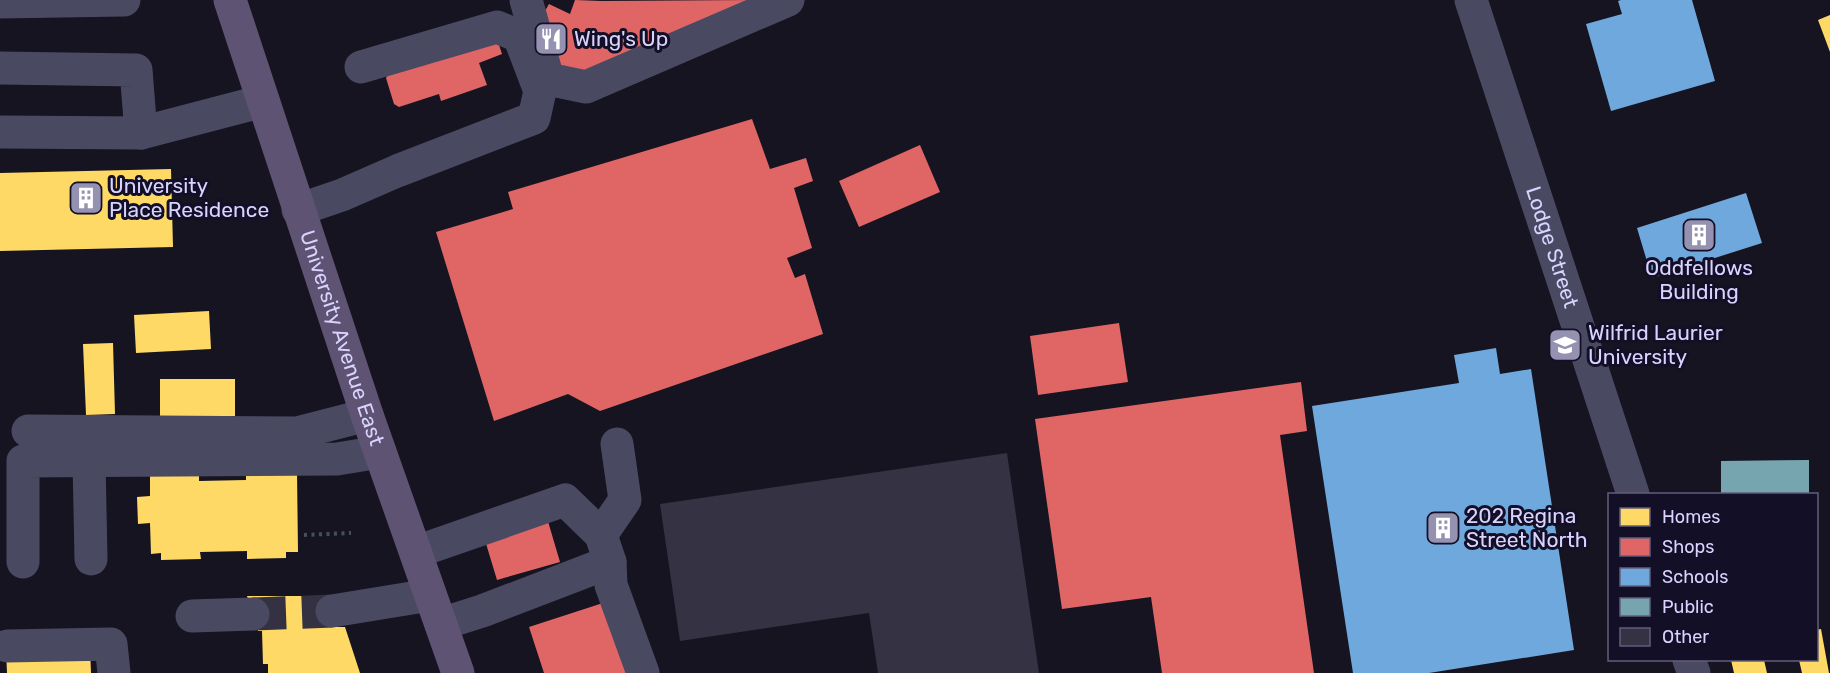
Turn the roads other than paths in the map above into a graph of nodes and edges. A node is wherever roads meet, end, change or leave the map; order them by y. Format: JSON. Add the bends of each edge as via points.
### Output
{"nodes":[{"id":1,"x":124,"y":0,"type":"edge"},
{"id":2,"x":230,"y":0,"type":"edge"},
{"id":3,"x":526,"y":0,"type":"edge"},
{"id":4,"x":788,"y":0,"type":"edge"},
{"id":5,"x":1471,"y":0,"type":"edge"},
{"id":6,"x":0,"y":2,"type":"edge"},
{"id":7,"x":362,"y":67,"type":"dead end"},
{"id":8,"x":0,"y":68,"type":"edge"},
{"id":9,"x":263,"y":101,"type":"junction"},
{"id":10,"x":0,"y":132,"type":"edge"},
{"id":11,"x":141,"y":133,"type":"junction"},
{"id":12,"x":298,"y":210,"type":"junction"},
{"id":13,"x":367,"y":415,"type":"junction"},
{"id":14,"x":28,"y":431,"type":"dead end"},
{"id":15,"x":617,"y":444,"type":"dead end"},
{"id":16,"x":380,"y":452,"type":"junction"},
{"id":17,"x":89,"y":461,"type":"junction"},
{"id":18,"x":1632,"y":493,"type":"edge"},
{"id":19,"x":605,"y":549,"type":"junction"},
{"id":20,"x":416,"y":552,"type":"junction"},
{"id":21,"x":92,"y":559,"type":"dead end"},
{"id":22,"x":23,"y":562,"type":"dead end"},
{"id":23,"x":436,"y":609,"type":"junction"},
{"id":24,"x":332,"y":611,"type":"tunnel mouth"},
{"id":25,"x":253,"y":614,"type":"tunnel mouth"},
{"id":26,"x":192,"y":616,"type":"dead end"},
{"id":27,"x":7,"y":646,"type":"dead end"},
{"id":28,"x":114,"y":673,"type":"edge"},
{"id":29,"x":458,"y":673,"type":"edge"},
{"id":30,"x":643,"y":673,"type":"edge"}],
"edges":[{"from":1,"to":6,"type":"street"},
{"from":2,"to":9,"type":"main road","name":"University Avenue East"},
{"from":3,"to":4,"type":"street","via":[[548,79],[586,87]]},
{"from":5,"to":18,"type":"street","name":"Lodge Street"},
{"from":7,"to":12,"type":"street","via":[[497,27],[519,36],[540,91],[534,118]]},
{"from":8,"to":11,"type":"street","via":[[136,70]]},
{"from":9,"to":11,"type":"street"},
{"from":9,"to":12,"type":"main road","name":"University Avenue East"},
{"from":10,"to":11,"type":"street"},
{"from":12,"to":13,"type":"main road","name":"University Avenue East"},
{"from":13,"to":14,"type":"street","via":[[297,434]]},
{"from":13,"to":16,"type":"main road","name":"University Avenue East"},
{"from":15,"to":19,"type":"street","via":[[625,500]]},
{"from":16,"to":17,"type":"street","via":[[337,459]]},
{"from":16,"to":20,"type":"main road","name":"University Avenue East"},
{"from":17,"to":21,"type":"street"},
{"from":17,"to":22,"type":"street","via":[[23,461]]},
{"from":19,"to":20,"type":"street","via":[[565,500]]},
{"from":19,"to":23,"type":"street","via":[[482,611]]},
{"from":19,"to":30,"type":"street","via":[[612,585]]},
{"from":20,"to":23,"type":"main road","name":"University Avenue East"},
{"from":23,"to":24,"type":"street"},
{"from":23,"to":29,"type":"main road","name":"University Avenue East"},
{"from":25,"to":26,"type":"street"},
{"from":27,"to":28,"type":"street","via":[[111,644]]}]}
